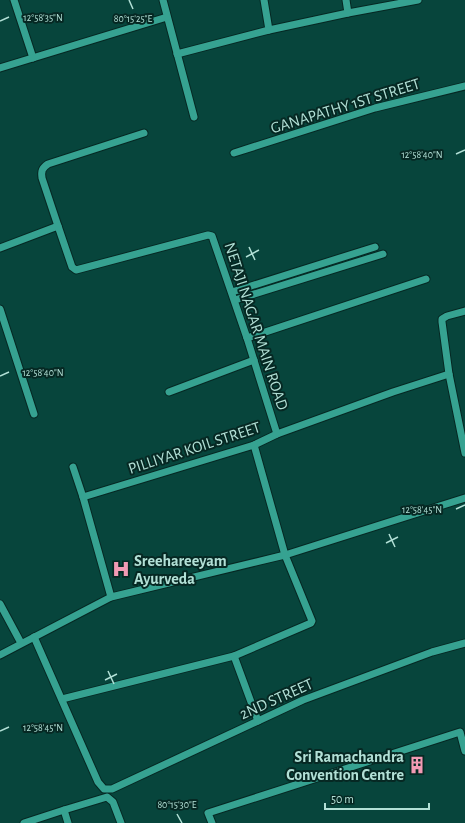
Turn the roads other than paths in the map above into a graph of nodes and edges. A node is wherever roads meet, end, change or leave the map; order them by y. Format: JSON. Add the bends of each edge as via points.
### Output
{"nodes":[{"id":1,"x":14,"y":0,"type":"edge"},
{"id":2,"x":163,"y":0,"type":"edge"},
{"id":3,"x":264,"y":0,"type":"edge"},
{"id":4,"x":346,"y":0,"type":"edge"},
{"id":5,"x":418,"y":0,"type":"edge"},
{"id":6,"x":348,"y":13,"type":"junction"},
{"id":7,"x":167,"y":16,"type":"junction"},
{"id":8,"x":269,"y":30,"type":"junction"},
{"id":9,"x":177,"y":54,"type":"junction"},
{"id":10,"x":33,"y":58,"type":"junction"},
{"id":11,"x":0,"y":68,"type":"edge"},
{"id":12,"x":465,"y":86,"type":"edge"},
{"id":13,"x":194,"y":117,"type":"dead end"},
{"id":14,"x":144,"y":132,"type":"dead end"},
{"id":15,"x":234,"y":153,"type":"dead end"},
{"id":16,"x":58,"y":226,"type":"junction"},
{"id":17,"x":375,"y":247,"type":"dead end"},
{"id":18,"x":0,"y":248,"type":"edge"},
{"id":19,"x":383,"y":254,"type":"dead end"},
{"id":20,"x":426,"y":279,"type":"dead end"},
{"id":21,"x":232,"y":292,"type":"junction"},
{"id":22,"x":235,"y":300,"type":"junction"},
{"id":23,"x":0,"y":309,"type":"edge"},
{"id":24,"x":465,"y":311,"type":"edge"},
{"id":25,"x":247,"y":338,"type":"junction"},
{"id":26,"x":254,"y":360,"type":"junction"},
{"id":27,"x":449,"y":374,"type":"junction"},
{"id":28,"x":169,"y":392,"type":"dead end"},
{"id":29,"x":34,"y":414,"type":"dead end"},
{"id":30,"x":277,"y":434,"type":"junction"},
{"id":31,"x":254,"y":446,"type":"junction"},
{"id":32,"x":465,"y":453,"type":"edge"},
{"id":33,"x":73,"y":467,"type":"dead end"},
{"id":34,"x":83,"y":497,"type":"junction"},
{"id":35,"x":465,"y":498,"type":"edge"},
{"id":36,"x":286,"y":555,"type":"junction"},
{"id":37,"x":110,"y":597,"type":"junction"},
{"id":38,"x":0,"y":604,"type":"edge"},
{"id":39,"x":34,"y":637,"type":"junction"},
{"id":40,"x":21,"y":643,"type":"junction"},
{"id":41,"x":465,"y":643,"type":"edge"},
{"id":42,"x":0,"y":655,"type":"edge"},
{"id":43,"x":234,"y":656,"type":"junction"},
{"id":44,"x":62,"y":699,"type":"junction"},
{"id":45,"x":258,"y":722,"type":"junction"},
{"id":46,"x":462,"y":732,"type":"edge"},
{"id":47,"x":465,"y":751,"type":"edge"},
{"id":48,"x":64,"y":810,"type":"junction"},
{"id":49,"x":25,"y":823,"type":"edge"},
{"id":50,"x":68,"y":823,"type":"edge"},
{"id":51,"x":121,"y":823,"type":"edge"},
{"id":52,"x":212,"y":823,"type":"edge"}],
"edges":[{"from":1,"to":10,"type":"street"},
{"from":2,"to":7,"type":"street"},
{"from":3,"to":8,"type":"street"},
{"from":4,"to":6,"type":"street"},
{"from":5,"to":6,"type":"street"},
{"from":6,"to":8,"type":"street"},
{"from":7,"to":9,"type":"street"},
{"from":7,"to":10,"type":"street"},
{"from":8,"to":9,"type":"street"},
{"from":9,"to":13,"type":"street"},
{"from":10,"to":11,"type":"street"},
{"from":12,"to":15,"type":"street","name":"GANAPATHY 1ST STREET","via":[[375,108]]},
{"from":14,"to":16,"type":"street","via":[[48,164],[44,168],[41,172],[42,178]]},
{"from":16,"to":18,"type":"street"},
{"from":16,"to":21,"type":"street","name":"NETAJI NAGAR MAIN ROAD","via":[[72,267],[76,270],[210,235],[213,237]]},
{"from":17,"to":21,"type":"street"},
{"from":19,"to":22,"type":"street"},
{"from":20,"to":25,"type":"street"},
{"from":21,"to":22,"type":"street","name":"NETAJI NAGAR MAIN ROAD"},
{"from":22,"to":25,"type":"street","name":"NETAJI NAGAR MAIN ROAD"},
{"from":23,"to":29,"type":"street"},
{"from":24,"to":27,"type":"street","via":[[442,319]]},
{"from":25,"to":26,"type":"street","name":"NETAJI NAGAR MAIN ROAD"},
{"from":26,"to":28,"type":"street"},
{"from":26,"to":30,"type":"street","name":"NETAJI NAGAR MAIN ROAD"},
{"from":27,"to":30,"type":"street","name":"PILLIYAR KOIL STREET"},
{"from":27,"to":32,"type":"street"},
{"from":30,"to":31,"type":"street","name":"PILLIYAR KOIL STREET"},
{"from":31,"to":34,"type":"street","name":"PILLIYAR KOIL STREET"},
{"from":31,"to":36,"type":"street"},
{"from":33,"to":34,"type":"street"},
{"from":34,"to":37,"type":"street"},
{"from":35,"to":36,"type":"street"},
{"from":36,"to":37,"type":"street"},
{"from":36,"to":43,"type":"street","via":[[312,621]]},
{"from":37,"to":39,"type":"street"},
{"from":38,"to":40,"type":"street"},
{"from":39,"to":40,"type":"street"},
{"from":39,"to":44,"type":"street"},
{"from":40,"to":42,"type":"street"},
{"from":41,"to":45,"type":"street","name":"2ND STREET","via":[[432,652],[339,686]]},
{"from":43,"to":44,"type":"street"},
{"from":43,"to":45,"type":"street"},
{"from":44,"to":45,"type":"street","name":"2ND STREET","via":[[98,782],[104,790],[112,789]]},
{"from":46,"to":47,"type":"street"},
{"from":46,"to":52,"type":"street","via":[[208,813]]},
{"from":48,"to":49,"type":"street"},
{"from":48,"to":50,"type":"street"},
{"from":48,"to":51,"type":"street","via":[[107,797],[113,802]]}]}
